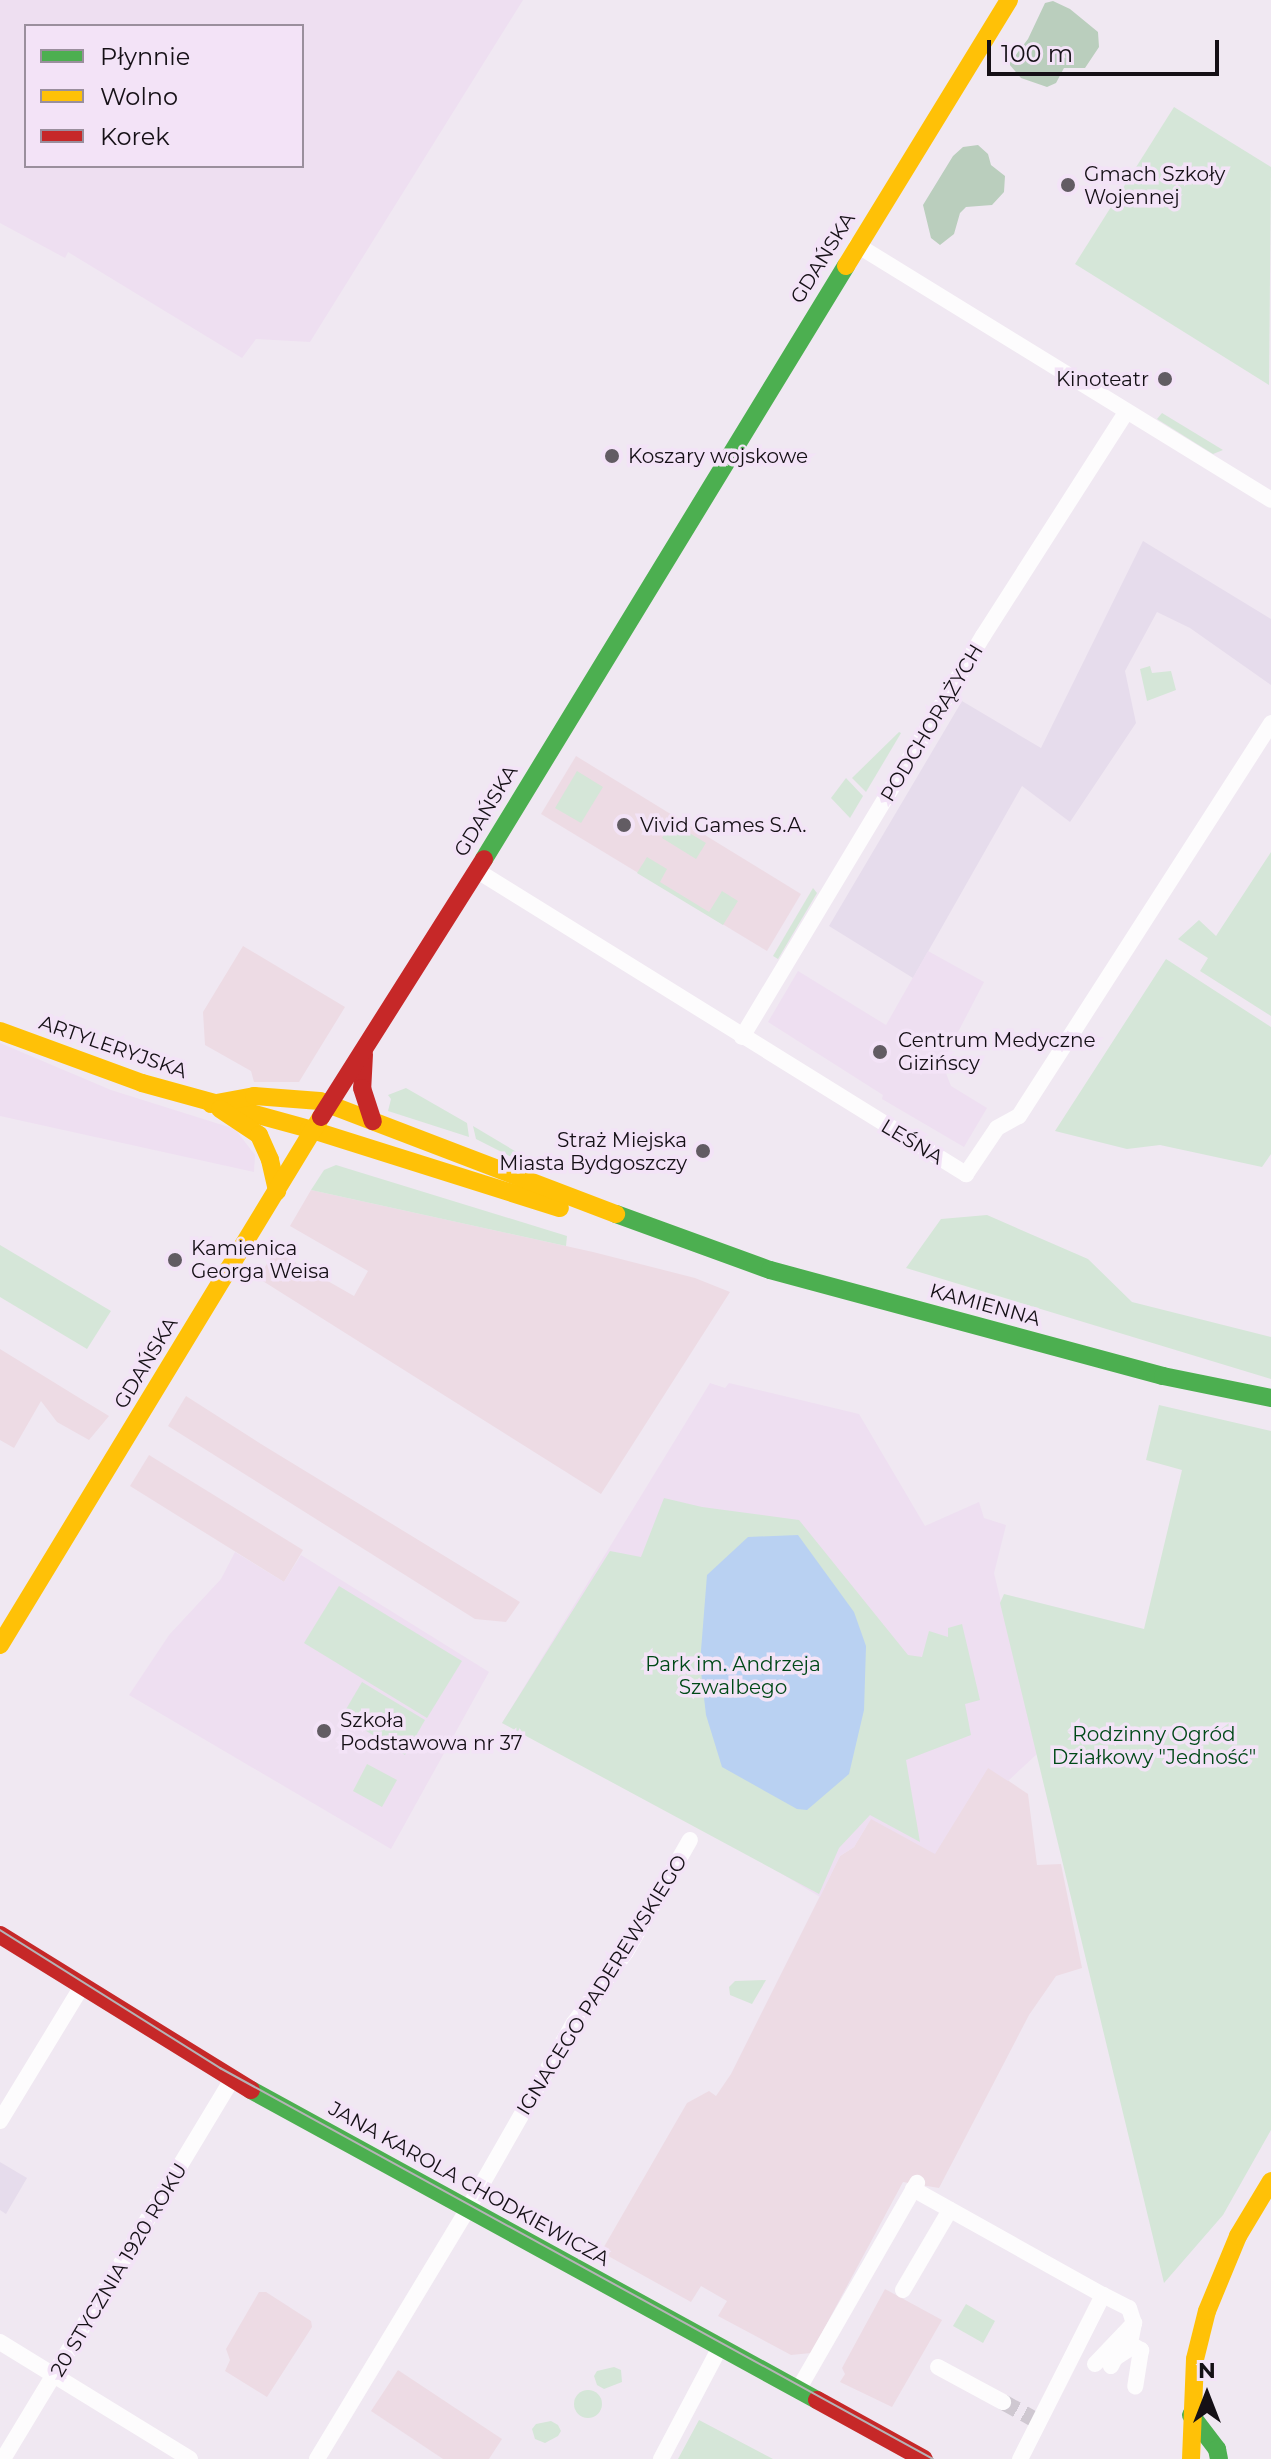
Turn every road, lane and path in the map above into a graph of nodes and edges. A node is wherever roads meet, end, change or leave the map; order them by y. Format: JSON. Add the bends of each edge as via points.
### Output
{"nodes":[{"id":1,"x":1009,"y":0,"type":"edge"},
{"id":2,"x":857,"y":245,"type":"junction"},
{"id":3,"x":1126,"y":412,"type":"junction"},
{"id":4,"x":1271,"y":500,"type":"edge"},
{"id":5,"x":1271,"y":723,"type":"edge"},
{"id":6,"x":476,"y":870,"type":"junction"},
{"id":7,"x":0,"y":1031,"type":"edge"},
{"id":8,"x":742,"y":1037,"type":"junction"},
{"id":9,"x":364,"y":1052,"type":"junction"},
{"id":10,"x":211,"y":1104,"type":"junction"},
{"id":11,"x":329,"y":1104,"type":"junction"},
{"id":12,"x":373,"y":1121,"type":"junction"},
{"id":13,"x":313,"y":1130,"type":"junction"},
{"id":14,"x":277,"y":1191,"type":"junction"},
{"id":15,"x":691,"y":1244,"type":"junction"},
{"id":16,"x":1271,"y":1398,"type":"edge"},
{"id":17,"x":0,"y":1645,"type":"edge"},
{"id":18,"x":690,"y":1840,"type":"dead end"},
{"id":19,"x":0,"y":1935,"type":"edge"},
{"id":20,"x":82,"y":1986,"type":"junction"},
{"id":21,"x":232,"y":2080,"type":"junction"},
{"id":22,"x":0,"y":2121,"type":"edge"},
{"id":23,"x":1271,"y":2181,"type":"edge"},
{"id":24,"x":468,"y":2209,"type":"junction"},
{"id":25,"x":950,"y":2210,"type":"junction"},
{"id":26,"x":903,"y":2290,"type":"dead end"},
{"id":27,"x":1103,"y":2295,"type":"junction"},
{"id":28,"x":1134,"y":2323,"type":"junction"},
{"id":29,"x":0,"y":2342,"type":"edge"},
{"id":30,"x":1130,"y":2344,"type":"junction"},
{"id":31,"x":720,"y":2347,"type":"junction"},
{"id":32,"x":938,"y":2367,"type":"dead end"},
{"id":33,"x":56,"y":2376,"type":"junction"},
{"id":34,"x":1135,"y":2387,"type":"dead end"},
{"id":35,"x":798,"y":2390,"type":"junction"},
{"id":36,"x":1003,"y":2402,"type":"tunnel mouth"},
{"id":37,"x":1191,"y":2415,"type":"junction"},
{"id":38,"x":1218,"y":2454,"type":"edge"},
{"id":39,"x":3,"y":2459,"type":"edge"},
{"id":40,"x":190,"y":2459,"type":"edge"},
{"id":41,"x":317,"y":2459,"type":"edge"},
{"id":42,"x":661,"y":2459,"type":"edge"},
{"id":43,"x":924,"y":2459,"type":"edge"},
{"id":44,"x":1020,"y":2459,"type":"edge"},
{"id":45,"x":1191,"y":2459,"type":"edge"}],
"edges":[{"from":1,"to":2,"type":"main road","name":"GDAŃSKA"},
{"from":2,"to":3,"type":"street"},
{"from":2,"to":6,"type":"main road","name":"GDAŃSKA"},
{"from":3,"to":4,"type":"street"},
{"from":3,"to":8,"type":"street","name":"PODCHORĄŻYCH","via":[[983,636]]},
{"from":5,"to":8,"type":"street","name":"LEŚNA","via":[[1019,1116],[997,1128],[966,1174]]},
{"from":6,"to":8,"type":"street","name":"LEŚNA"},
{"from":6,"to":9,"type":"main road","name":"GDAŃSKA"},
{"from":7,"to":10,"type":"main road","name":"ARTYLERYJSKA"},
{"from":9,"to":11,"type":"main road","name":"GDAŃSKA"},
{"from":9,"to":12,"type":"main road","via":[[362,1094]]},
{"from":10,"to":11,"type":"main road","name":"ARTYLERYJSKA","via":[[254,1096]]},
{"from":10,"to":13,"type":"main road","name":"ARTYLERYJSKA"},
{"from":10,"to":14,"type":"main road","via":[[259,1135]]},
{"from":11,"to":12,"type":"main road","name":"KAMIENNA"},
{"from":11,"to":13,"type":"main road","name":"GDAŃSKA"},
{"from":12,"to":15,"type":"main road","name":"KAMIENNA"},
{"from":13,"to":14,"type":"main road","name":"GDAŃSKA"},
{"from":13,"to":15,"type":"main road","name":"KAMIENNA"},
{"from":14,"to":17,"type":"main road","name":"GDAŃSKA"},
{"from":15,"to":16,"type":"main road","name":"KAMIENNA","via":[[895,1305],[1163,1376]]},
{"from":18,"to":24,"type":"street","name":"IGNACEGO PADEREWSKIEGO","via":[[626,1952],[574,2023]]},
{"from":19,"to":20,"type":"main road","name":"JANA KAROLA CHODKIEWICZA"},
{"from":20,"to":21,"type":"main road","name":"JANA KAROLA CHODKIEWICZA"},
{"from":20,"to":22,"type":"street"},
{"from":21,"to":24,"type":"main road","name":"JANA KAROLA CHODKIEWICZA"},
{"from":21,"to":33,"type":"street","name":"20 STYCZNIA 1920 ROKU"},
{"from":23,"to":37,"type":"main road","via":[[1238,2236],[1207,2311],[1195,2359]]},
{"from":24,"to":31,"type":"main road","name":"JANA KAROLA CHODKIEWICZA"},
{"from":24,"to":41,"type":"street","name":"IGNACEGO PADEREWSKIEGO"},
{"from":25,"to":26,"type":"street"},
{"from":25,"to":27,"type":"street"},
{"from":25,"to":35,"type":"street","via":[[915,2186]]},
{"from":27,"to":28,"type":"street","via":[[1129,2308]]},
{"from":27,"to":44,"type":"street"},
{"from":28,"to":30,"type":"street"},
{"from":28,"to":30,"type":"street","via":[[1103,2365]]},
{"from":29,"to":33,"type":"street"},
{"from":30,"to":34,"type":"street","via":[[1141,2350]]},
{"from":31,"to":35,"type":"main road","name":"JANA KAROLA CHODKIEWICZA"},
{"from":31,"to":42,"type":"street"},
{"from":32,"to":36,"type":"street"},
{"from":33,"to":39,"type":"street","name":"20 STYCZNIA 1920 ROKU"},
{"from":33,"to":40,"type":"street"},
{"from":35,"to":43,"type":"main road","name":"JANA KAROLA CHODKIEWICZA"},
{"from":37,"to":38,"type":"main road"},
{"from":37,"to":45,"type":"main road"}]}
